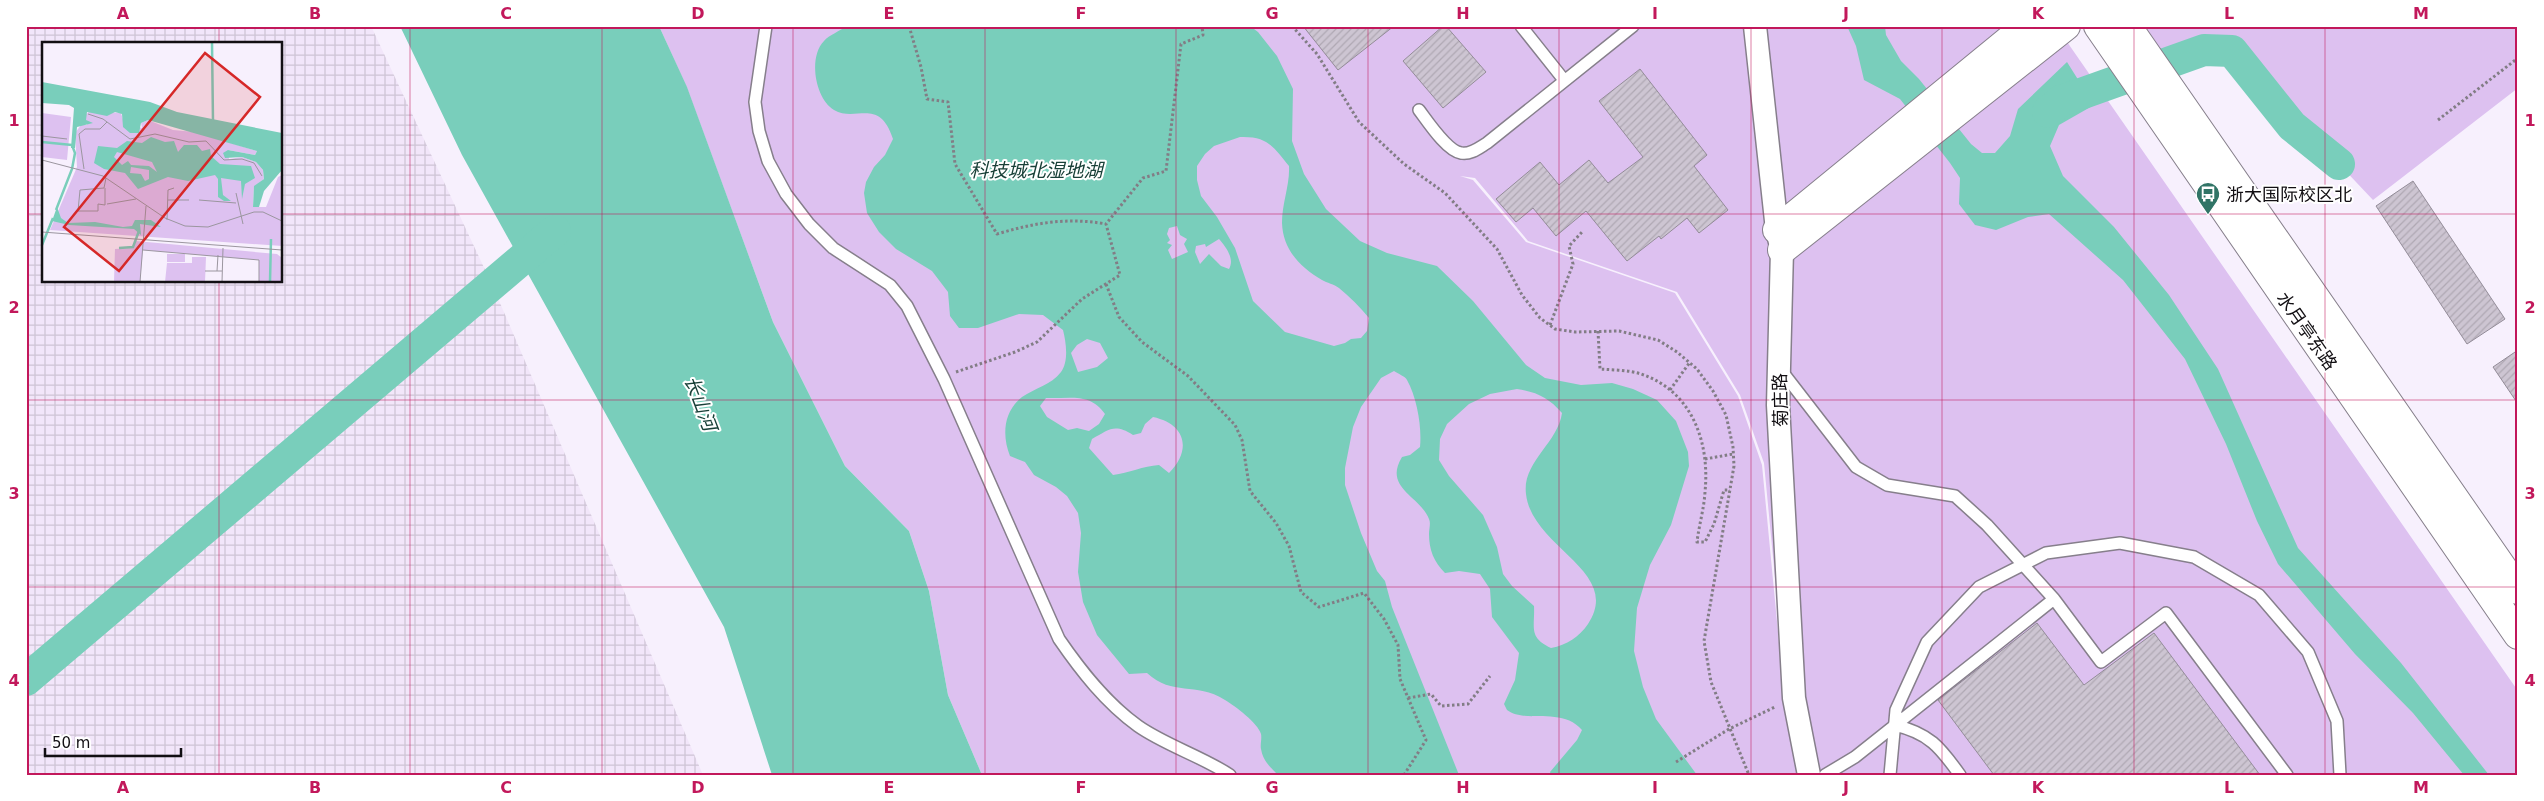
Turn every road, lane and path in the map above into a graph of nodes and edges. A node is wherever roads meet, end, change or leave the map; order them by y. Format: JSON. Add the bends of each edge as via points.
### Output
{"nodes":[{"id":1,"x":766,"y":26,"type":"edge"},
{"id":2,"x":909,"y":26,"type":"edge"},
{"id":3,"x":1202,"y":26,"type":"edge"},
{"id":4,"x":1292,"y":26,"type":"edge"},
{"id":5,"x":1520,"y":26,"type":"edge"},
{"id":6,"x":1632,"y":26,"type":"edge"},
{"id":7,"x":1756,"y":26,"type":"edge"},
{"id":8,"x":2026,"y":26,"type":"edge"},
{"id":9,"x":2066,"y":26,"type":"edge"},
{"id":10,"x":2098,"y":26,"type":"edge"},
{"id":11,"x":2127,"y":26,"type":"edge"},
{"id":12,"x":2518,"y":58,"type":"edge"},
{"id":13,"x":1984,"y":76,"type":"junction"},
{"id":14,"x":1564,"y":80,"type":"junction"},
{"id":15,"x":2162,"y":99,"type":"junction"},
{"id":16,"x":1419,"y":110,"type":"dead end"},
{"id":17,"x":2438,"y":120,"type":"dead end"},
{"id":18,"x":1106,"y":224,"type":"junction"},
{"id":19,"x":1582,"y":232,"type":"dead end"},
{"id":20,"x":1780,"y":240,"type":"junction"},
{"id":21,"x":1106,"y":284,"type":"junction"},
{"id":22,"x":1550,"y":325,"type":"junction"},
{"id":23,"x":1598,"y":331,"type":"junction"},
{"id":24,"x":1690,"y":362,"type":"junction"},
{"id":25,"x":1779,"y":368,"type":"junction"},
{"id":26,"x":944,"y":379,"type":"junction"},
{"id":27,"x":1670,"y":390,"type":"junction"},
{"id":28,"x":1733,"y":454,"type":"junction"},
{"id":29,"x":1705,"y":459,"type":"junction"},
{"id":30,"x":1730,"y":490,"type":"junction"},
{"id":31,"x":2023,"y":565,"type":"junction"},
{"id":32,"x":2518,"y":590,"type":"edge"},
{"id":33,"x":2054,"y":599,"type":"junction"},
{"id":34,"x":2518,"y":635,"type":"edge"},
{"id":35,"x":1490,"y":676,"type":"dead end"},
{"id":36,"x":1408,"y":698,"type":"junction"},
{"id":37,"x":1794,"y":698,"type":"junction"},
{"id":38,"x":1894,"y":725,"type":"junction"},
{"id":39,"x":1730,"y":729,"type":"junction"},
{"id":40,"x":1676,"y":762,"type":"dead end"},
{"id":41,"x":1230,"y":775,"type":"edge"},
{"id":42,"x":1404,"y":775,"type":"edge"},
{"id":43,"x":1749,"y":775,"type":"edge"},
{"id":44,"x":1808,"y":775,"type":"edge"},
{"id":45,"x":1824,"y":775,"type":"edge"},
{"id":46,"x":1890,"y":775,"type":"edge"},
{"id":47,"x":1960,"y":775,"type":"edge"},
{"id":48,"x":2287,"y":775,"type":"edge"},
{"id":49,"x":2340,"y":775,"type":"edge"}],
"edges":[{"from":1,"to":26,"type":"lane","via":[[755,102],[768,162],[786,194],[809,224],[833,248],[890,285],[907,306]]},
{"from":2,"to":18,"type":"path","via":[[927,99],[948,102],[955,164],[997,234],[1036,223],[1086,221]]},
{"from":3,"to":18,"type":"path","via":[[1203,35],[1181,44],[1166,171],[1143,178]]},
{"from":4,"to":22,"type":"path","via":[[1317,54],[1359,122],[1404,164],[1445,193],[1480,230],[1497,249],[1522,295],[1540,318]]},
{"from":5,"to":14,"type":"lane"},
{"from":6,"to":14,"type":"lane"},
{"from":7,"to":20,"type":"street","name":"菊庄路"},
{"from":8,"to":13,"type":"main road"},
{"from":9,"to":13,"type":"main road"},
{"from":10,"to":15,"type":"main road","name":"水月亭东路"},
{"from":11,"to":15,"type":"main road","name":"水月亭东路"},
{"from":12,"to":17,"type":"path"},
{"from":13,"to":20,"type":"main road"},
{"from":14,"to":16,"type":"lane","via":[[1472,152],[1461,153],[1449,147]]},
{"from":15,"to":32,"type":"main road","name":"水月亭东路"},
{"from":15,"to":34,"type":"main road","name":"水月亭东路"},
{"from":18,"to":21,"type":"path","via":[[1120,275]]},
{"from":19,"to":22,"type":"path","via":[[1569,246],[1573,264]]},
{"from":20,"to":25,"type":"street","name":"菊庄路"},
{"from":21,"to":26,"type":"path","via":[[1082,299],[1037,342]]},
{"from":21,"to":36,"type":"path","via":[[1119,317],[1142,342],[1188,376],[1235,425],[1242,440],[1250,491],[1276,523],[1289,546],[1301,592],[1319,607],[1364,593],[1384,619],[1398,646],[1400,679]]},
{"from":22,"to":23,"type":"path","via":[[1554,329],[1575,332]]},
{"from":23,"to":24,"type":"path","via":[[1618,331],[1658,340]]},
{"from":23,"to":27,"type":"path","via":[[1600,369],[1641,374]]},
{"from":24,"to":27,"type":"path"},
{"from":24,"to":28,"type":"path","via":[[1714,391],[1726,416]]},
{"from":25,"to":31,"type":"lane","via":[[1856,467],[1887,484],[1956,496]]},
{"from":25,"to":37,"type":"street","name":"菊庄路","via":[[1778,405]]},
{"from":26,"to":41,"type":"lane","via":[[1036,593],[1058,639],[1077,666],[1102,694],[1139,726]]},
{"from":27,"to":29,"type":"path","via":[[1687,406],[1702,438]]},
{"from":28,"to":29,"type":"path"},
{"from":28,"to":30,"type":"path"},
{"from":29,"to":30,"type":"path","via":[[1705,492],[1697,542],[1705,542],[1724,490]]},
{"from":30,"to":39,"type":"path","via":[[1704,641],[1711,682]]},
{"from":31,"to":33,"type":"lane"},
{"from":31,"to":38,"type":"lane","via":[[1979,587],[1927,642],[1896,710]]},
{"from":31,"to":49,"type":"lane","via":[[2046,553],[2120,543],[2194,557],[2259,595],[2308,652],[2336,721]]},
{"from":33,"to":38,"type":"lane"},
{"from":33,"to":48,"type":"lane","via":[[2101,662],[2166,613]]},
{"from":35,"to":36,"type":"path","via":[[1468,704],[1441,706],[1431,694]]},
{"from":36,"to":42,"type":"path","via":[[1426,740]]},
{"from":37,"to":39,"type":"path"},
{"from":37,"to":44,"type":"street","name":"菊庄路"},
{"from":38,"to":45,"type":"lane","via":[[1855,757]]},
{"from":38,"to":46,"type":"lane"},
{"from":38,"to":47,"type":"lane","via":[[1913,729],[1937,744]]},
{"from":39,"to":40,"type":"path"},
{"from":39,"to":43,"type":"path"}]}
